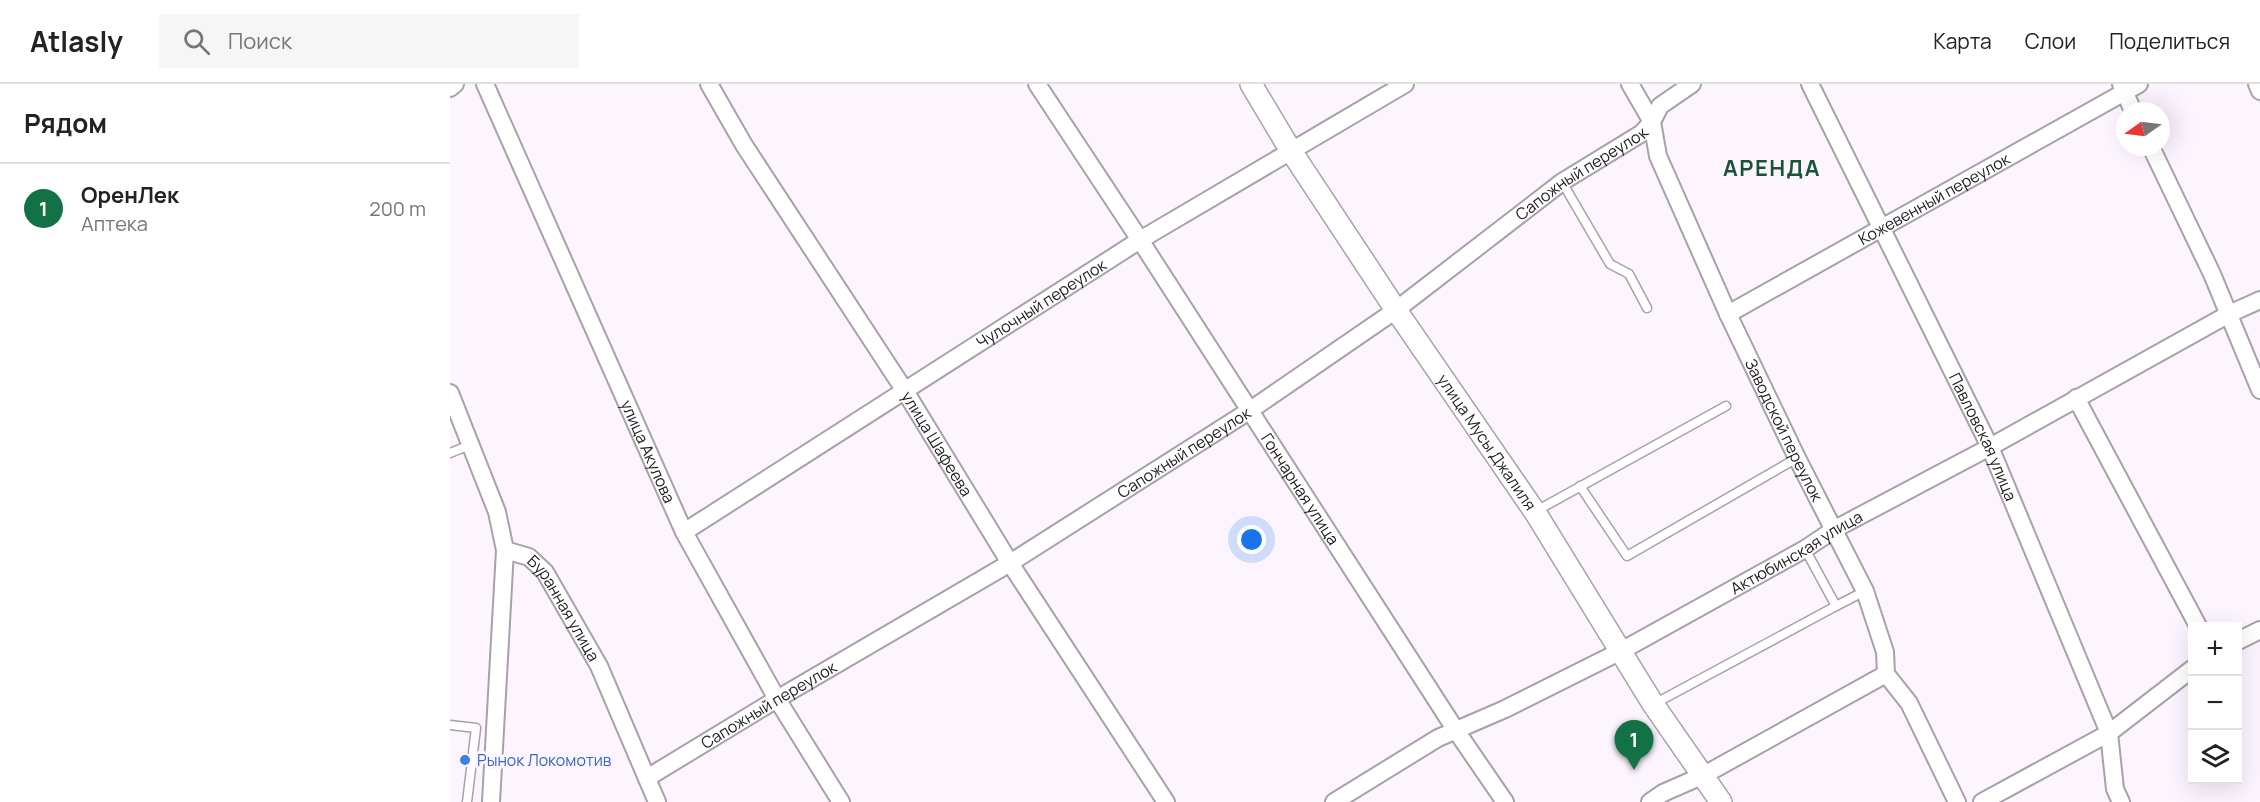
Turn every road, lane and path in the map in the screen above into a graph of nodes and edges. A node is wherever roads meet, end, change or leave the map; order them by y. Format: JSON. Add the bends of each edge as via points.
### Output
{"nodes":[{"id":1,"x":455,"y":84,"type":"edge"},
{"id":2,"x":485,"y":84,"type":"edge"},
{"id":3,"x":709,"y":84,"type":"edge"},
{"id":4,"x":1037,"y":84,"type":"edge"},
{"id":5,"x":1251,"y":84,"type":"edge"},
{"id":6,"x":1405,"y":84,"type":"edge"},
{"id":7,"x":1630,"y":84,"type":"edge"},
{"id":8,"x":1692,"y":84,"type":"edge"},
{"id":9,"x":1810,"y":84,"type":"edge"},
{"id":10,"x":2257,"y":84,"type":"edge"},
{"id":11,"x":2128,"y":87,"type":"edge"},
{"id":12,"x":450,"y":88,"type":"edge"},
{"id":13,"x":2260,"y":91,"type":"edge"},
{"id":14,"x":2131,"y":102,"type":"edge"},
{"id":15,"x":1647,"y":128,"type":"junction"},
{"id":16,"x":1291,"y":151,"type":"junction"},
{"id":17,"x":2155,"y":156,"type":"edge"},
{"id":18,"x":1562,"y":182,"type":"junction"},
{"id":19,"x":1883,"y":228,"type":"junction"},
{"id":20,"x":1140,"y":240,"type":"junction"},
{"id":21,"x":2260,"y":300,"type":"edge"},
{"id":22,"x":1647,"y":308,"type":"dead end"},
{"id":23,"x":1396,"y":310,"type":"junction"},
{"id":24,"x":1728,"y":314,"type":"junction"},
{"id":25,"x":2229,"y":314,"type":"junction"},
{"id":26,"x":2260,"y":390,"type":"edge"},
{"id":27,"x":905,"y":391,"type":"junction"},
{"id":28,"x":450,"y":393,"type":"edge"},
{"id":29,"x":2076,"y":398,"type":"junction"},
{"id":30,"x":1726,"y":406,"type":"dead end"},
{"id":31,"x":1250,"y":411,"type":"junction"},
{"id":32,"x":470,"y":446,"type":"junction"},
{"id":33,"x":1990,"y":447,"type":"junction"},
{"id":34,"x":450,"y":453,"type":"edge"},
{"id":35,"x":1797,"y":458,"type":"junction"},
{"id":36,"x":1580,"y":486,"type":"junction"},
{"id":37,"x":1535,"y":512,"type":"junction"},
{"id":38,"x":1835,"y":529,"type":"junction"},
{"id":39,"x":684,"y":532,"type":"junction"},
{"id":40,"x":1805,"y":549,"type":"junction"},
{"id":41,"x":505,"y":550,"type":"junction"},
{"id":42,"x":1010,"y":563,"type":"junction"},
{"id":43,"x":1865,"y":591,"type":"junction"},
{"id":44,"x":1836,"y":606,"type":"junction"},
{"id":45,"x":2195,"y":622,"type":"edge"},
{"id":46,"x":2260,"y":630,"type":"edge"},
{"id":47,"x":2242,"y":639,"type":"edge"},
{"id":48,"x":1621,"y":651,"type":"junction"},
{"id":49,"x":2188,"y":673,"type":"edge"},
{"id":50,"x":1886,"y":674,"type":"junction"},
{"id":51,"x":777,"y":699,"type":"junction"},
{"id":52,"x":1653,"y":704,"type":"junction"},
{"id":53,"x":450,"y":724,"type":"edge"},
{"id":54,"x":1455,"y":729,"type":"junction"},
{"id":55,"x":2109,"y":733,"type":"junction"},
{"id":56,"x":1704,"y":775,"type":"junction"},
{"id":57,"x":646,"y":778,"type":"junction"},
{"id":58,"x":467,"y":802,"type":"edge"},
{"id":59,"x":491,"y":802,"type":"edge"},
{"id":60,"x":657,"y":802,"type":"edge"},
{"id":61,"x":841,"y":802,"type":"edge"},
{"id":62,"x":1166,"y":802,"type":"edge"},
{"id":63,"x":1334,"y":802,"type":"edge"},
{"id":64,"x":1505,"y":802,"type":"edge"},
{"id":65,"x":1650,"y":802,"type":"edge"},
{"id":66,"x":1721,"y":802,"type":"edge"},
{"id":67,"x":1957,"y":802,"type":"edge"},
{"id":68,"x":1982,"y":802,"type":"edge"},
{"id":69,"x":2121,"y":802,"type":"edge"}],
"edges":[{"from":1,"to":12,"type":"street"},
{"from":2,"to":39,"type":"street","name":"улица Акулова"},
{"from":3,"to":27,"type":"street","name":"улица Шафеева","via":[[744,145]]},
{"from":4,"to":20,"type":"street","name":"Гончарная улица"},
{"from":5,"to":16,"type":"street","name":"улица Мусы Джалиля"},
{"from":6,"to":16,"type":"street","name":"Чулочный переулок"},
{"from":7,"to":15,"type":"street"},
{"from":8,"to":15,"type":"street","name":"Сапожный переулок","via":[[1660,106]]},
{"from":9,"to":19,"type":"street","name":"Павловская улица"},
{"from":10,"to":13,"type":"street"},
{"from":11,"to":14,"type":"street"},
{"from":11,"to":19,"type":"street","name":"Кожевенный переулок"},
{"from":15,"to":18,"type":"street","name":"Сапожный переулок"},
{"from":15,"to":24,"type":"street","name":"Заводской переулок"},
{"from":16,"to":20,"type":"street","name":"Чулочный переулок"},
{"from":16,"to":23,"type":"street","name":"улица Мусы Джалиля"},
{"from":17,"to":25,"type":"street"},
{"from":18,"to":22,"type":"lane","via":[[1610,264],[1629,274]]},
{"from":18,"to":23,"type":"street","name":"Сапожный переулок"},
{"from":19,"to":24,"type":"street","name":"Кожевенный переулок"},
{"from":19,"to":33,"type":"street","name":"Павловская улица"},
{"from":20,"to":27,"type":"street","name":"Чулочный переулок"},
{"from":20,"to":31,"type":"street","name":"Гончарная улица"},
{"from":21,"to":25,"type":"street","name":"Актюбинская улица"},
{"from":23,"to":31,"type":"street","name":"Сапожный переулок"},
{"from":23,"to":37,"type":"street","name":"улица Мусы Джалиля"},
{"from":24,"to":35,"type":"street","name":"Заводской переулок"},
{"from":25,"to":26,"type":"street"},
{"from":25,"to":29,"type":"street","name":"Актюбинская улица"},
{"from":27,"to":39,"type":"street","name":"Чулочный переулок"},
{"from":27,"to":42,"type":"street","name":"улица Шафеева"},
{"from":28,"to":32,"type":"street","name":"Буранная улица"},
{"from":29,"to":33,"type":"street","name":"Актюбинская улица"},
{"from":29,"to":45,"type":"street"},
{"from":30,"to":36,"type":"lane"},
{"from":31,"to":42,"type":"street","name":"Сапожный переулок"},
{"from":31,"to":54,"type":"street","name":"Гончарная улица"},
{"from":32,"to":34,"type":"lane"},
{"from":32,"to":41,"type":"street","name":"Буранная улица","via":[[497,512]]},
{"from":33,"to":38,"type":"street","name":"Актюбинская улица"},
{"from":33,"to":55,"type":"street","name":"Павловская улица"},
{"from":35,"to":36,"type":"lane","via":[[1628,556]]},
{"from":35,"to":38,"type":"street","name":"Заводской переулок"},
{"from":36,"to":37,"type":"lane"},
{"from":37,"to":48,"type":"street","name":"улица Мусы Джалиля"},
{"from":38,"to":40,"type":"street","name":"Актюбинская улица"},
{"from":38,"to":43,"type":"street","name":"Заводской переулок"},
{"from":39,"to":51,"type":"street","name":"улица Акулова"},
{"from":40,"to":44,"type":"lane"},
{"from":40,"to":48,"type":"street","name":"Актюбинская улица"},
{"from":41,"to":57,"type":"street","name":"Буранная улица","via":[[529,557],[544,572],[599,666]]},
{"from":41,"to":59,"type":"street"},
{"from":42,"to":51,"type":"street","name":"Сапожный переулок"},
{"from":42,"to":62,"type":"street","name":"улица Шафеева"},
{"from":43,"to":44,"type":"lane"},
{"from":43,"to":50,"type":"street","name":"Заводской переулок","via":[[1885,652]]},
{"from":44,"to":52,"type":"lane"},
{"from":46,"to":47,"type":"street"},
{"from":48,"to":52,"type":"street","name":"улица Мусы Джалиля"},
{"from":48,"to":54,"type":"street","name":"Актюбинская улица","via":[[1505,709]]},
{"from":49,"to":55,"type":"street"},
{"from":50,"to":56,"type":"street"},
{"from":50,"to":67,"type":"street","via":[[1909,703]]},
{"from":51,"to":57,"type":"street","name":"Сапожный переулок"},
{"from":51,"to":61,"type":"street","name":"улица Акулова"},
{"from":52,"to":56,"type":"street","name":"улица Мусы Джалиля"},
{"from":53,"to":58,"type":"lane","via":[[476,728]]},
{"from":54,"to":63,"type":"street","name":"Актюбинская улица"},
{"from":54,"to":64,"type":"street","name":"Гончарная улица"},
{"from":55,"to":68,"type":"street"},
{"from":55,"to":69,"type":"street","name":"Павловская улица","via":[[2115,789]]},
{"from":56,"to":65,"type":"street"},
{"from":56,"to":66,"type":"street","name":"улица Мусы Джалиля"},
{"from":57,"to":60,"type":"street","name":"Буранная улица"}]}
